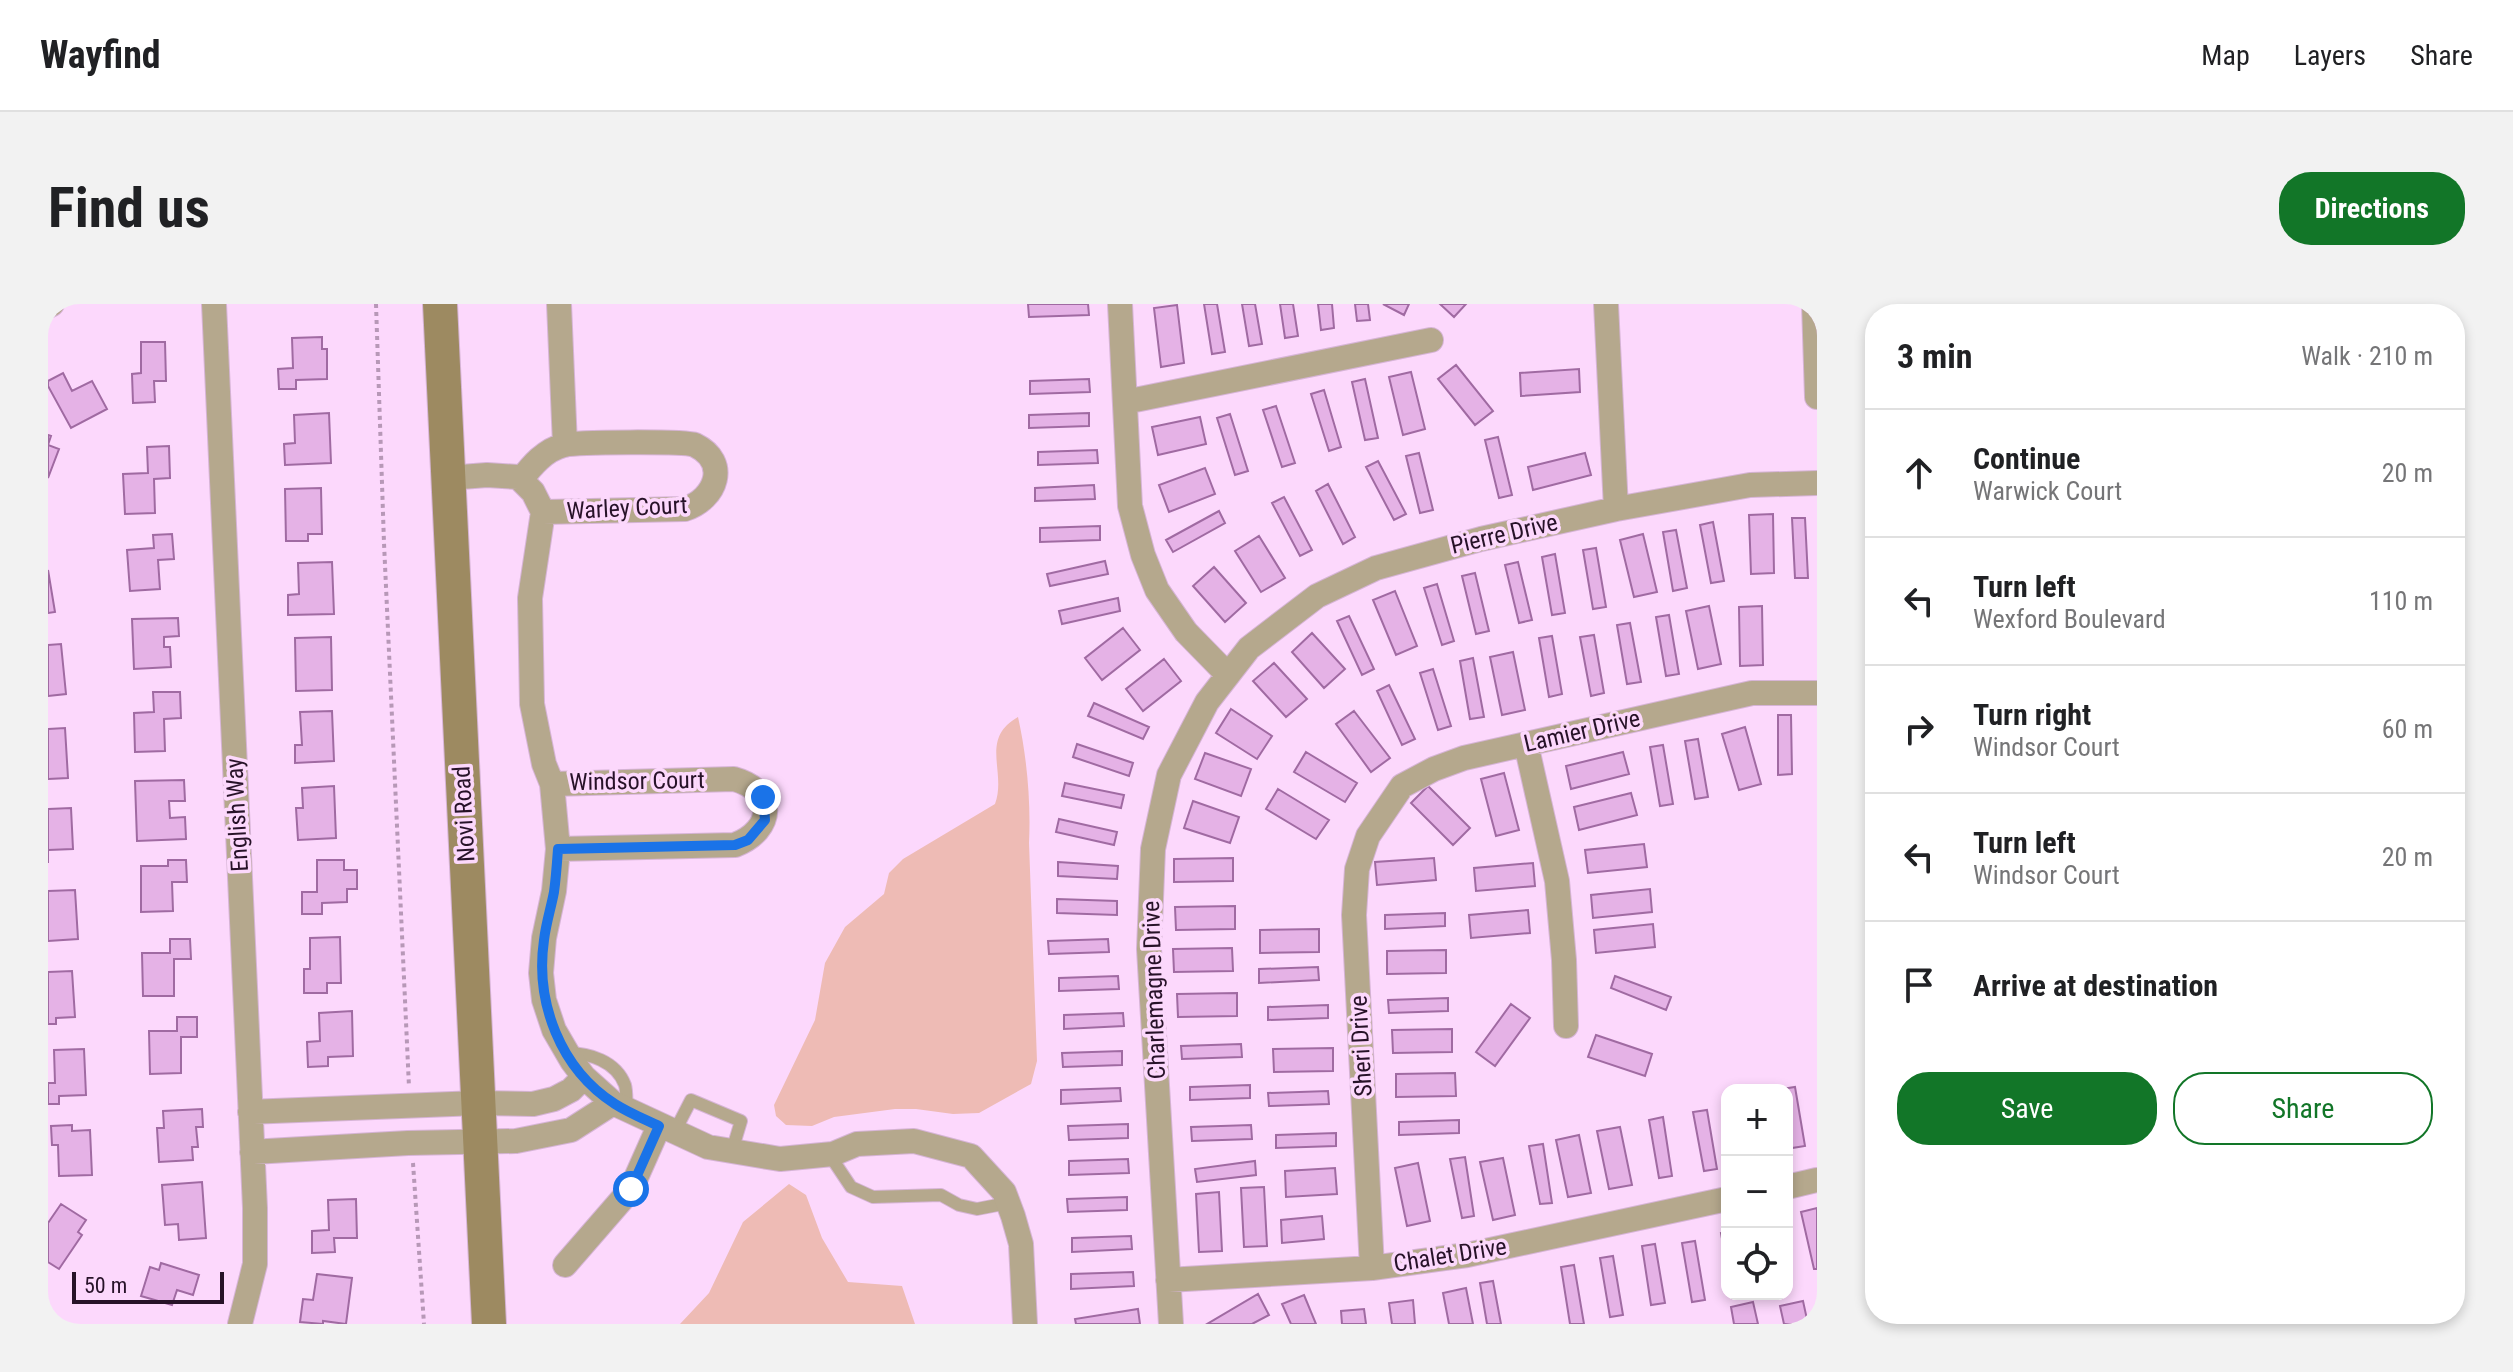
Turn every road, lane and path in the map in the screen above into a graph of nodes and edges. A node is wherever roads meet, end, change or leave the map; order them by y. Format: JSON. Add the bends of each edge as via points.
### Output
{"nodes":[{"id":1,"x":214,"y":304,"type":"edge"},
{"id":2,"x":376,"y":304,"type":"edge"},
{"id":3,"x":440,"y":304,"type":"edge"},
{"id":4,"x":559,"y":304,"type":"edge"},
{"id":5,"x":1120,"y":304,"type":"edge"},
{"id":6,"x":1606,"y":304,"type":"edge"},
{"id":7,"x":1814,"y":304,"type":"edge"},
{"id":8,"x":1431,"y":340,"type":"dead end"},
{"id":9,"x":1817,"y":397,"type":"edge"},
{"id":10,"x":1125,"y":402,"type":"junction"},
{"id":11,"x":565,"y":445,"type":"junction"},
{"id":12,"x":448,"y":478,"type":"junction"},
{"id":13,"x":521,"y":480,"type":"junction"},
{"id":14,"x":1817,"y":483,"type":"edge"},
{"id":15,"x":1616,"y":509,"type":"junction"},
{"id":16,"x":543,"y":512,"type":"junction"},
{"id":17,"x":1228,"y":675,"type":"junction"},
{"id":18,"x":1817,"y":693,"type":"edge"},
{"id":19,"x":1526,"y":744,"type":"junction"},
{"id":20,"x":552,"y":784,"type":"junction"},
{"id":21,"x":1374,"y":827,"type":"joint"},
{"id":22,"x":558,"y":849,"type":"junction"},
{"id":23,"x":1566,"y":1026,"type":"dead end"},
{"id":24,"x":567,"y":1053,"type":"junction"},
{"id":25,"x":584,"y":1077,"type":"junction"},
{"id":26,"x":478,"y":1103,"type":"junction"},
{"id":27,"x":407,"y":1106,"type":"junction"},
{"id":28,"x":620,"y":1107,"type":"junction"},
{"id":29,"x":250,"y":1112,"type":"junction"},
{"id":30,"x":666,"y":1130,"type":"junction"},
{"id":31,"x":408,"y":1143,"type":"junction"},
{"id":32,"x":480,"y":1143,"type":"junction"},
{"id":33,"x":732,"y":1151,"type":"junction"},
{"id":34,"x":252,"y":1152,"type":"junction"},
{"id":35,"x":829,"y":1154,"type":"junction"},
{"id":36,"x":1817,"y":1180,"type":"edge"},
{"id":37,"x":1793,"y":1186,"type":"edge"},
{"id":38,"x":1721,"y":1200,"type":"edge"},
{"id":39,"x":1008,"y":1203,"type":"junction"},
{"id":40,"x":565,"y":1265,"type":"dead end"},
{"id":41,"x":1372,"y":1268,"type":"junction"},
{"id":42,"x":1168,"y":1280,"type":"junction"},
{"id":43,"x":240,"y":1324,"type":"edge"},
{"id":44,"x":424,"y":1324,"type":"edge"},
{"id":45,"x":489,"y":1324,"type":"edge"},
{"id":46,"x":1025,"y":1324,"type":"edge"},
{"id":47,"x":1171,"y":1324,"type":"edge"}],
"edges":[{"from":1,"to":29,"type":"street","name":"English Way"},
{"from":2,"to":27,"type":"path","via":[[410,1073]]},
{"from":3,"to":12,"type":"main road","name":"Novi Road"},
{"from":4,"to":11,"type":"street"},
{"from":5,"to":10,"type":"street"},
{"from":6,"to":15,"type":"street"},
{"from":7,"to":9,"type":"street"},
{"from":8,"to":10,"type":"street"},
{"from":10,"to":17,"type":"street","via":[[1130,506],[1143,555],[1157,590],[1186,632]]},
{"from":11,"to":13,"type":"street","via":[[545,454]]},
{"from":11,"to":16,"type":"street","name":"Warley Court","via":[[683,442],[712,460],[714,485],[698,505],[685,509]]},
{"from":12,"to":13,"type":"street","via":[[498,475]]},
{"from":12,"to":26,"type":"main road","name":"Novi Road"},
{"from":13,"to":16,"type":"street"},
{"from":14,"to":15,"type":"street","name":"Pierre Drive","via":[[1750,485]]},
{"from":15,"to":17,"type":"street","name":"Pierre Drive","via":[[1376,568],[1317,596],[1249,648]]},
{"from":16,"to":20,"type":"street","via":[[529,626],[532,704]]},
{"from":17,"to":42,"type":"street","name":"Charlemagne Drive","via":[[1207,702],[1169,775],[1153,849],[1149,949]]},
{"from":18,"to":19,"type":"street","name":"Lamier Drive","via":[[1752,693]]},
{"from":19,"to":21,"type":"street","name":"Lamier Drive","via":[[1464,758],[1402,786]]},
{"from":19,"to":23,"type":"street","via":[[1557,881]]},
{"from":20,"to":22,"type":"street"},
{"from":20,"to":22,"type":"street","name":"Windsor Court","via":[[734,779],[754,788],[765,808],[765,820],[757,830],[735,845]]},
{"from":21,"to":41,"type":"street","name":"Sheri Drive","via":[[1357,869],[1354,915]]},
{"from":22,"to":24,"type":"street","via":[[541,973],[544,1000]]},
{"from":24,"to":25,"type":"street"},
{"from":24,"to":28,"type":"lane","via":[[585,1053],[614,1071],[625,1085]]},
{"from":25,"to":26,"type":"street","via":[[554,1099]]},
{"from":25,"to":28,"type":"street"},
{"from":26,"to":27,"type":"street"},
{"from":26,"to":32,"type":"main road","name":"Novi Road"},
{"from":27,"to":29,"type":"street"},
{"from":28,"to":30,"type":"street"},
{"from":28,"to":32,"type":"street","via":[[552,1136]]},
{"from":29,"to":34,"type":"street","name":"English Way"},
{"from":30,"to":33,"type":"street"},
{"from":30,"to":33,"type":"lane","via":[[691,1100],[741,1121]]},
{"from":30,"to":40,"type":"street","via":[[631,1189]]},
{"from":31,"to":32,"type":"street"},
{"from":31,"to":34,"type":"street"},
{"from":31,"to":44,"type":"path","via":[[415,1172]]},
{"from":32,"to":45,"type":"main road","name":"Novi Road"},
{"from":33,"to":35,"type":"street","via":[[780,1159]]},
{"from":34,"to":43,"type":"street","name":"English Way","via":[[255,1264]]},
{"from":35,"to":39,"type":"lane","via":[[851,1187],[873,1197],[941,1195],[977,1209]]},
{"from":35,"to":39,"type":"street","via":[[857,1144],[934,1144],[971,1156],[993,1177]]},
{"from":36,"to":37,"type":"street"},
{"from":38,"to":41,"type":"street","name":"Chalet Drive","via":[[1467,1255]]},
{"from":39,"to":46,"type":"street","via":[[1021,1244]]},
{"from":41,"to":42,"type":"street","name":"Chalet Drive"},
{"from":42,"to":47,"type":"street","name":"Charlemagne Drive"}]}
